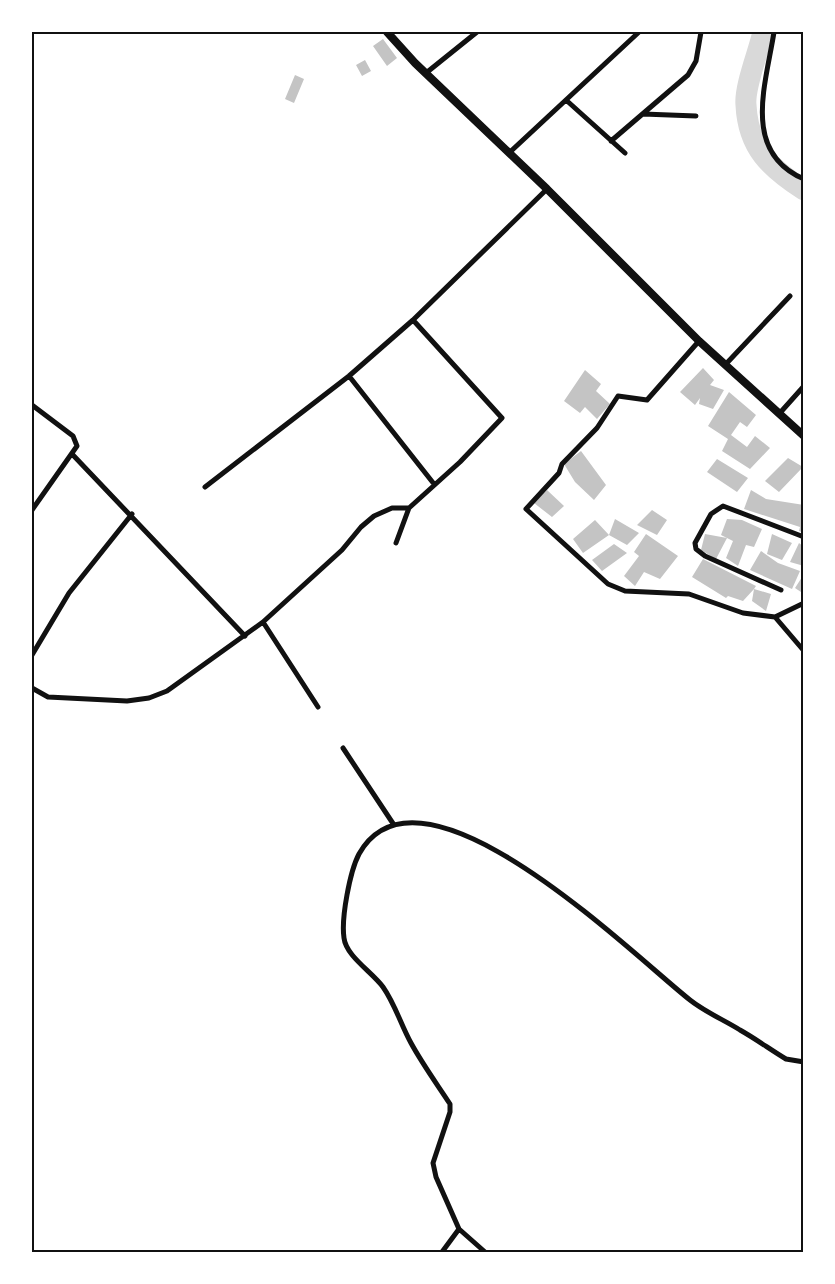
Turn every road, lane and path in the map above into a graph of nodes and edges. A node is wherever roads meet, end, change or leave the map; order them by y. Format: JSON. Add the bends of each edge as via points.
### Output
{"nodes":[{"id":1,"x":387,"y":32,"type":"edge"},
{"id":2,"x":477,"y":32,"type":"edge"},
{"id":3,"x":639,"y":32,"type":"edge"},
{"id":4,"x":701,"y":32,"type":"edge"},
{"id":5,"x":774,"y":32,"type":"edge"},
{"id":6,"x":426,"y":74,"type":"junction"},
{"id":7,"x":566,"y":100,"type":"junction"},
{"id":8,"x":643,"y":114,"type":"junction"},
{"id":9,"x":696,"y":116,"type":"dead end"},
{"id":10,"x":610,"y":141,"type":"junction"},
{"id":11,"x":509,"y":153,"type":"junction"},
{"id":12,"x":625,"y":153,"type":"dead end"},
{"id":13,"x":804,"y":179,"type":"edge"},
{"id":14,"x":547,"y":189,"type":"junction"},
{"id":15,"x":790,"y":296,"type":"dead end"},
{"id":16,"x":413,"y":320,"type":"junction"},
{"id":17,"x":699,"y":341,"type":"junction"},
{"id":18,"x":725,"y":365,"type":"junction"},
{"id":19,"x":349,"y":376,"type":"junction"},
{"id":20,"x":804,"y":386,"type":"edge"},
{"id":21,"x":32,"y":405,"type":"edge"},
{"id":22,"x":37,"y":409,"type":"junction"},
{"id":23,"x":779,"y":414,"type":"junction"},
{"id":24,"x":32,"y":416,"type":"edge"},
{"id":25,"x":804,"y":436,"type":"edge"},
{"id":26,"x":72,"y":454,"type":"junction"},
{"id":27,"x":434,"y":484,"type":"junction"},
{"id":28,"x":206,"y":487,"type":"dead end"},
{"id":29,"x":409,"y":507,"type":"junction"},
{"id":30,"x":32,"y":510,"type":"edge"},
{"id":31,"x":132,"y":514,"type":"junction"},
{"id":32,"x":804,"y":537,"type":"edge"},
{"id":33,"x":396,"y":543,"type":"dead end"},
{"id":34,"x":781,"y":590,"type":"dead end"},
{"id":35,"x":804,"y":603,"type":"edge"},
{"id":36,"x":776,"y":617,"type":"junction"},
{"id":37,"x":263,"y":622,"type":"junction"},
{"id":38,"x":245,"y":636,"type":"junction"},
{"id":39,"x":804,"y":651,"type":"edge"},
{"id":40,"x":32,"y":655,"type":"edge"},
{"id":41,"x":32,"y":688,"type":"edge"},
{"id":42,"x":318,"y":707,"type":"dead end"},
{"id":43,"x":343,"y":748,"type":"dead end"},
{"id":44,"x":394,"y":825,"type":"junction"},
{"id":45,"x":804,"y":1062,"type":"edge"},
{"id":46,"x":459,"y":1229,"type":"junction"},
{"id":47,"x":442,"y":1252,"type":"edge"},
{"id":48,"x":484,"y":1252,"type":"edge"}],
"edges":[{"from":1,"to":6,"type":"main road"},
{"from":2,"to":6,"type":"street"},
{"from":3,"to":7,"type":"street"},
{"from":4,"to":8,"type":"street","via":[[691,71]]},
{"from":5,"to":13,"type":"street","via":[[762,131],[778,162]]},
{"from":6,"to":11,"type":"main road"},
{"from":7,"to":10,"type":"street"},
{"from":7,"to":11,"type":"street"},
{"from":8,"to":9,"type":"street"},
{"from":8,"to":10,"type":"street"},
{"from":10,"to":12,"type":"street"},
{"from":11,"to":14,"type":"main road"},
{"from":14,"to":16,"type":"street"},
{"from":14,"to":17,"type":"main road"},
{"from":15,"to":18,"type":"street"},
{"from":16,"to":19,"type":"street"},
{"from":16,"to":27,"type":"street","via":[[502,416]]},
{"from":17,"to":18,"type":"main road"},
{"from":17,"to":36,"type":"street","via":[[647,400],[618,396],[597,428],[526,508],[615,588],[689,594],[743,613]]},
{"from":18,"to":23,"type":"main road"},
{"from":19,"to":27,"type":"street"},
{"from":19,"to":28,"type":"street"},
{"from":20,"to":23,"type":"street"},
{"from":21,"to":22,"type":"street"},
{"from":22,"to":24,"type":"street"},
{"from":22,"to":26,"type":"street","via":[[73,436],[77,447]]},
{"from":23,"to":25,"type":"main road"},
{"from":26,"to":30,"type":"street"},
{"from":26,"to":31,"type":"street"},
{"from":27,"to":29,"type":"street"},
{"from":29,"to":33,"type":"street"},
{"from":29,"to":37,"type":"street","via":[[392,508],[374,516]]},
{"from":31,"to":38,"type":"street"},
{"from":31,"to":40,"type":"street","via":[[69,593]]},
{"from":32,"to":34,"type":"street","via":[[723,506],[711,514],[695,543],[705,556]]},
{"from":35,"to":36,"type":"street"},
{"from":36,"to":39,"type":"street"},
{"from":37,"to":38,"type":"street"},
{"from":37,"to":42,"type":"street"},
{"from":38,"to":41,"type":"street","via":[[167,691],[149,698],[127,701],[48,697]]},
{"from":43,"to":44,"type":"street"},
{"from":44,"to":45,"type":"street","via":[[440,828],[478,840],[550,884],[691,1001],[786,1059]]},
{"from":44,"to":46,"type":"street","via":[[370,840],[357,860],[343,937],[349,950],[383,986],[419,1058],[450,1104],[433,1163]]},
{"from":46,"to":47,"type":"street"},
{"from":46,"to":48,"type":"street"}]}
